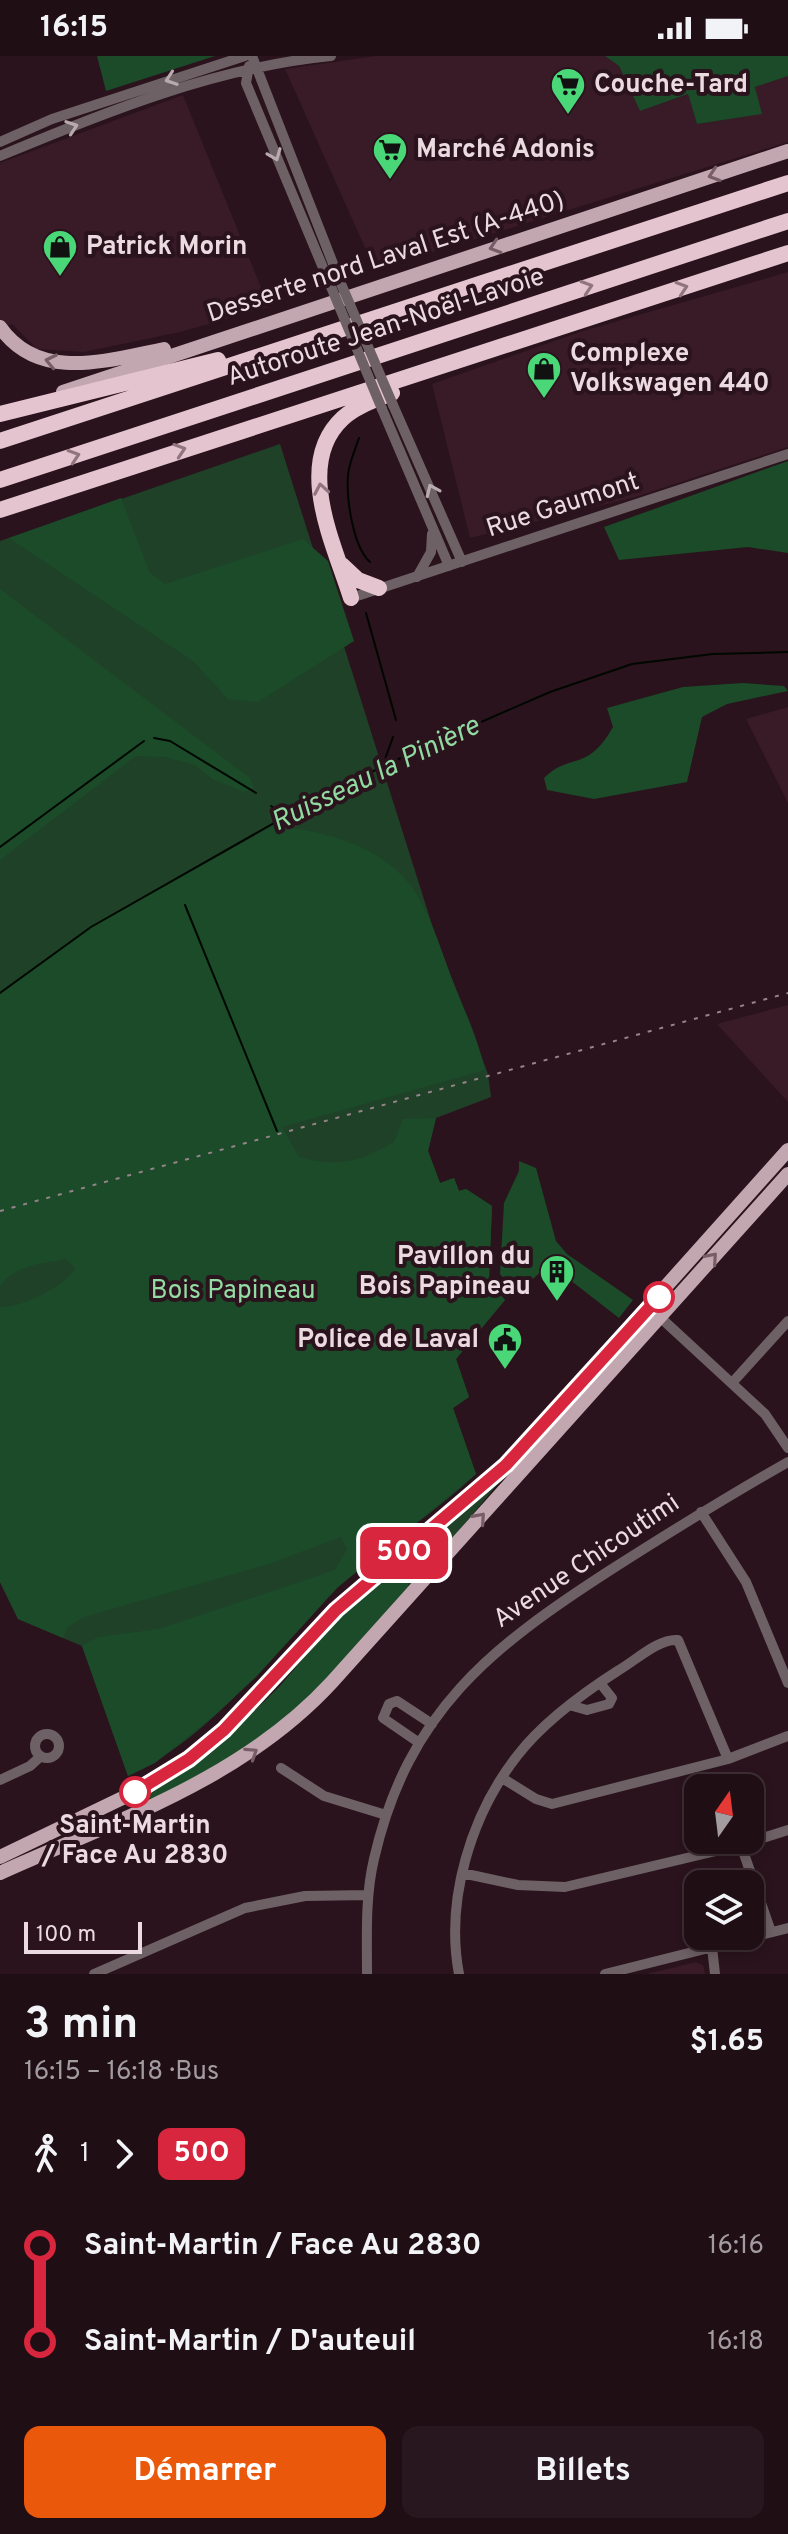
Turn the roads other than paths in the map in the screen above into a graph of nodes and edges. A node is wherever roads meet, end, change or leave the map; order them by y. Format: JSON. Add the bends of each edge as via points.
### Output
{"nodes":[{"id":1,"x":331,"y":56,"type":"edge"},
{"id":2,"x":251,"y":61,"type":"edge"},
{"id":3,"x":0,"y":142,"type":"edge"},
{"id":4,"x":788,"y":151,"type":"edge"},
{"id":5,"x":0,"y":156,"type":"edge"},
{"id":6,"x":788,"y":183,"type":"edge"},
{"id":7,"x":788,"y":221,"type":"edge"},
{"id":8,"x":788,"y":253,"type":"edge"},
{"id":9,"x":363,"y":323,"type":"junction"},
{"id":10,"x":0,"y":327,"type":"edge"},
{"id":11,"x":215,"y":339,"type":"junction"},
{"id":12,"x":448,"y":365,"type":"junction"},
{"id":13,"x":387,"y":407,"type":"junction"},
{"id":14,"x":3,"y":413,"type":"edge"},
{"id":15,"x":0,"y":441,"type":"edge"},
{"id":16,"x":788,"y":454,"type":"edge"},
{"id":17,"x":0,"y":480,"type":"edge"},
{"id":18,"x":0,"y":510,"type":"edge"},
{"id":19,"x":432,"y":532,"type":"junction"},
{"id":20,"x":462,"y":562,"type":"junction"},
{"id":21,"x":341,"y":564,"type":"junction"},
{"id":22,"x":449,"y":566,"type":"junction"},
{"id":23,"x":417,"y":577,"type":"junction"},
{"id":24,"x":379,"y":588,"type":"junction"},
{"id":25,"x":351,"y":598,"type":"joint"},
{"id":26,"x":788,"y":1150,"type":"edge"},
{"id":27,"x":788,"y":1174,"type":"edge"},
{"id":28,"x":649,"y":1307,"type":"junction"},
{"id":29,"x":661,"y":1317,"type":"junction"},
{"id":30,"x":788,"y":1321,"type":"edge"},
{"id":31,"x":594,"y":1368,"type":"junction"},
{"id":32,"x":609,"y":1374,"type":"junction"},
{"id":33,"x":732,"y":1383,"type":"junction"},
{"id":34,"x":552,"y":1424,"type":"junction"},
{"id":35,"x":788,"y":1448,"type":"edge"},
{"id":36,"x":788,"y":1462,"type":"edge"},
{"id":37,"x":701,"y":1512,"type":"junction"},
{"id":38,"x":600,"y":1683,"type":"junction"},
{"id":39,"x":788,"y":1683,"type":"edge"},
{"id":40,"x":569,"y":1705,"type":"junction"},
{"id":41,"x":432,"y":1724,"type":"junction"},
{"id":42,"x":788,"y":1736,"type":"edge"},
{"id":43,"x":418,"y":1742,"type":"junction"},
{"id":44,"x":41,"y":1756,"type":"dead end"},
{"id":45,"x":728,"y":1759,"type":"junction"},
{"id":46,"x":281,"y":1768,"type":"dead end"},
{"id":47,"x":502,"y":1778,"type":"junction"},
{"id":48,"x":0,"y":1780,"type":"edge"},
{"id":49,"x":386,"y":1815,"type":"junction"},
{"id":50,"x":788,"y":1830,"type":"edge"},
{"id":51,"x":764,"y":1838,"type":"edge"},
{"id":52,"x":703,"y":1854,"type":"edge"},
{"id":53,"x":744,"y":1854,"type":"edge"},
{"id":54,"x":0,"y":1857,"type":"edge"},
{"id":55,"x":0,"y":1873,"type":"edge"},
{"id":56,"x":462,"y":1873,"type":"junction"},
{"id":57,"x":368,"y":1895,"type":"junction"},
{"id":58,"x":788,"y":1928,"type":"edge"},
{"id":59,"x":771,"y":1932,"type":"junction"},
{"id":60,"x":764,"y":1934,"type":"edge"},
{"id":61,"x":700,"y":1950,"type":"edge"},
{"id":62,"x":712,"y":1950,"type":"edge"},
{"id":63,"x":94,"y":1974,"type":"edge"},
{"id":64,"x":367,"y":1974,"type":"edge"},
{"id":65,"x":459,"y":1974,"type":"edge"},
{"id":66,"x":605,"y":1974,"type":"edge"},
{"id":67,"x":715,"y":1974,"type":"edge"}],
"edges":[{"from":1,"to":2,"type":"street"},
{"from":2,"to":3,"type":"street","one_way":true,"via":[[52,119]]},
{"from":5,"to":2,"type":"street","one_way":true},
{"from":2,"to":13,"type":"street","bridge":true,"via":[[246,83]]},
{"from":4,"to":11,"type":"main road","name":"Desserte nord Laval Est (A-440)","one_way":true},
{"from":6,"to":9,"type":"highway","name":"Autoroute Jean-Noël-Lavoie"},
{"from":17,"to":7,"type":"highway","name":"Autoroute Jean-Noël-Lavoie","one_way":true},
{"from":12,"to":8,"type":"highway","one_way":true},
{"from":9,"to":14,"type":"highway"},
{"from":9,"to":15,"type":"highway","name":"Autoroute Jean-Noël-Lavoie"},
{"from":11,"to":10,"type":"main road","one_way":true,"via":[[65,364],[26,352]]},
{"from":11,"to":14,"type":"main road","name":"Desserte nord Laval Est (A-440)"},
{"from":18,"to":12,"type":"highway","one_way":true},
{"from":21,"to":12,"type":"highway","one_way":true,"via":[[319,477],[322,449],[355,410]]},
{"from":13,"to":19,"type":"street"},
{"from":20,"to":13,"type":"street","one_way":true},
{"from":16,"to":20,"type":"street","name":"Rue Gaumont"},
{"from":19,"to":22,"type":"street"},
{"from":19,"to":23,"type":"street","via":[[431,552]]},
{"from":20,"to":22,"type":"street","name":"Rue Gaumont"},
{"from":21,"to":24,"type":"highway","via":[[358,580]]},
{"from":21,"to":25,"type":"highway"},
{"from":22,"to":23,"type":"street","name":"Rue Gaumont"},
{"from":23,"to":24,"type":"street","name":"Rue Gaumont"},
{"from":24,"to":25,"type":"street","name":"Rue Gaumont"},
{"from":26,"to":28,"type":"main road"},
{"from":29,"to":27,"type":"main road","one_way":true},
{"from":28,"to":29,"type":"street"},
{"from":28,"to":31,"type":"main road"},
{"from":29,"to":32,"type":"main road"},
{"from":29,"to":33,"type":"street"},
{"from":30,"to":33,"type":"street"},
{"from":31,"to":32,"type":"main road"},
{"from":31,"to":34,"type":"main road"},
{"from":32,"to":34,"type":"main road"},
{"from":33,"to":35,"type":"street","via":[[765,1414]]},
{"from":34,"to":54,"type":"main road","via":[[336,1610],[203,1747],[135,1792]]},
{"from":55,"to":34,"type":"main road","one_way":true,"via":[[207,1780],[276,1736],[332,1682]]},
{"from":36,"to":37,"type":"street","name":"Avenue Chicoutimi"},
{"from":37,"to":39,"type":"street","via":[[746,1582]]},
{"from":37,"to":41,"type":"street","name":"Avenue Chicoutimi","via":[[505,1642],[478,1666]]},
{"from":38,"to":40,"type":"street"},
{"from":38,"to":40,"type":"street","via":[[612,1698],[609,1704],[587,1710]]},
{"from":38,"to":45,"type":"street","via":[[653,1649],[678,1640]]},
{"from":40,"to":47,"type":"street","via":[[518,1754]]},
{"from":41,"to":43,"type":"street","name":"Avenue Chicoutimi"},
{"from":41,"to":43,"type":"street","via":[[397,1701],[389,1704],[383,1718]]},
{"from":42,"to":45,"type":"street"},
{"from":43,"to":49,"type":"street","name":"Avenue Chicoutimi"},
{"from":44,"to":48,"type":"street"},
{"from":45,"to":47,"type":"street","via":[[552,1804]]},
{"from":46,"to":49,"type":"street","via":[[324,1796]]},
{"from":47,"to":56,"type":"street","via":[[474,1834]]},
{"from":49,"to":57,"type":"street","name":"Avenue Chicoutimi"},
{"from":50,"to":51,"type":"street"},
{"from":52,"to":56,"type":"street","via":[[565,1887],[518,1885]]},
{"from":53,"to":59,"type":"street"},
{"from":56,"to":65,"type":"street","via":[[454,1952]]},
{"from":57,"to":63,"type":"street","via":[[305,1896],[245,1908]]},
{"from":57,"to":64,"type":"street","name":"Avenue Chicoutimi"},
{"from":58,"to":59,"type":"street"},
{"from":59,"to":60,"type":"street"},
{"from":61,"to":66,"type":"street"},
{"from":62,"to":67,"type":"street"}]}
